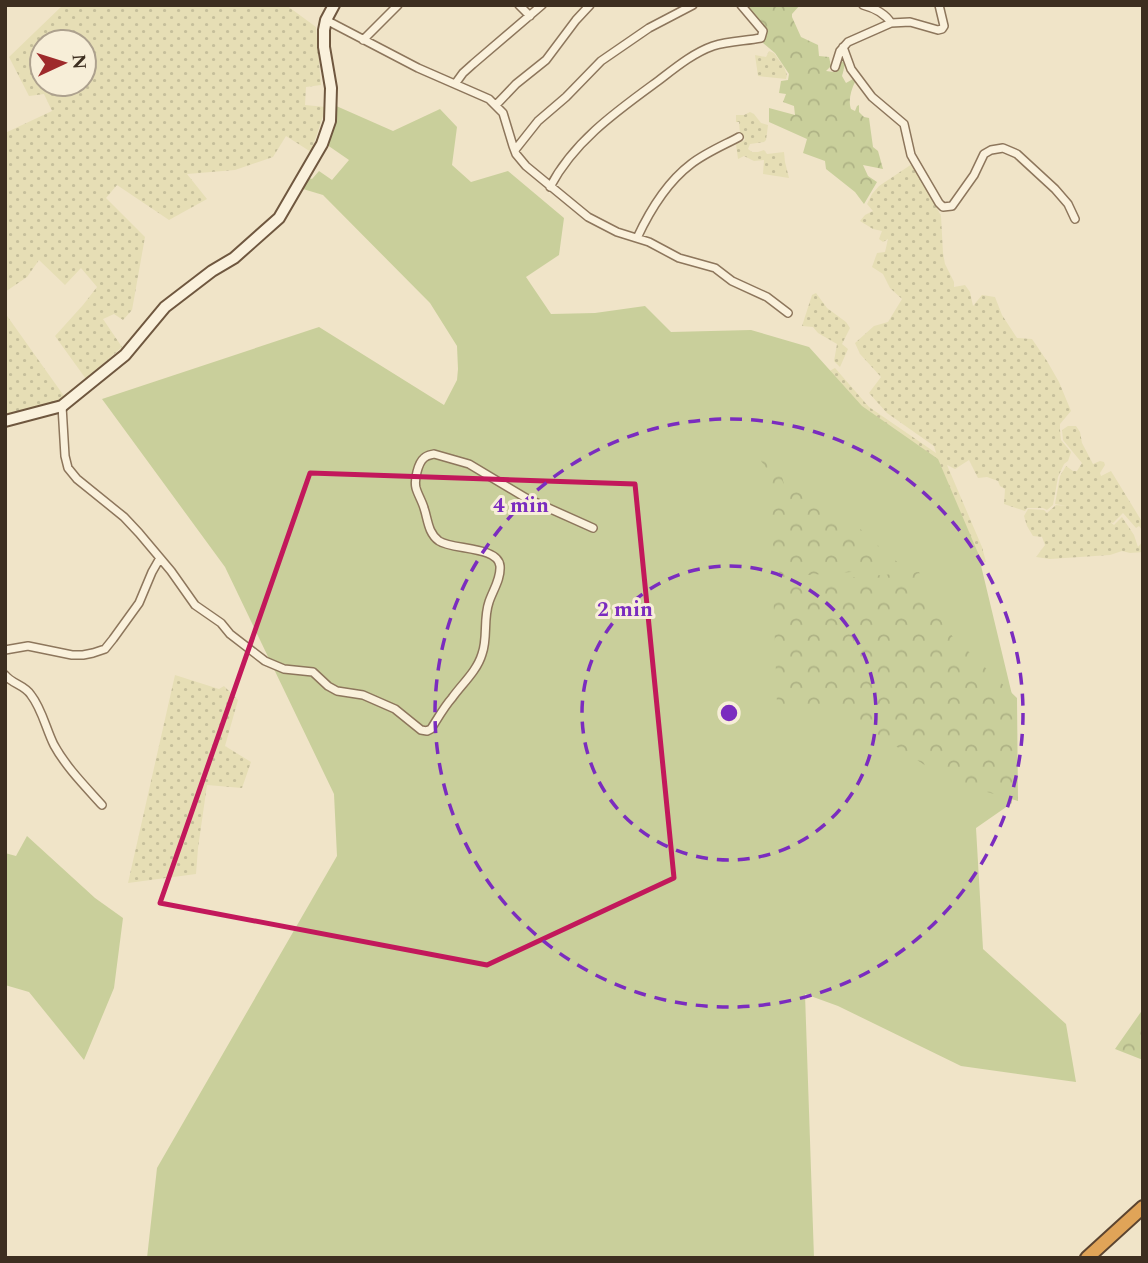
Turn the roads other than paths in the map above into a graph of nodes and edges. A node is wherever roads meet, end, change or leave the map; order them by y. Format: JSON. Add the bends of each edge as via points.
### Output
{"nodes":[{"id":1,"x":334,"y":5,"type":"edge"},
{"id":2,"x":398,"y":5,"type":"edge"},
{"id":3,"x":519,"y":5,"type":"edge"},
{"id":4,"x":542,"y":5,"type":"edge"},
{"id":5,"x":590,"y":5,"type":"edge"},
{"id":6,"x":693,"y":5,"type":"edge"},
{"id":7,"x":741,"y":5,"type":"edge"},
{"id":8,"x":863,"y":5,"type":"edge"},
{"id":9,"x":939,"y":5,"type":"edge"},
{"id":10,"x":530,"y":16,"type":"junction"},
{"id":11,"x":327,"y":20,"type":"junction"},
{"id":12,"x":891,"y":23,"type":"junction"},
{"id":13,"x":363,"y":40,"type":"junction"},
{"id":14,"x":843,"y":47,"type":"junction"},
{"id":15,"x":835,"y":67,"type":"dead end"},
{"id":16,"x":455,"y":84,"type":"junction"},
{"id":17,"x":496,"y":105,"type":"junction"},
{"id":18,"x":739,"y":137,"type":"dead end"},
{"id":19,"x":515,"y":150,"type":"junction"},
{"id":20,"x":550,"y":187,"type":"junction"},
{"id":21,"x":1075,"y":219,"type":"dead end"},
{"id":22,"x":637,"y":238,"type":"junction"},
{"id":23,"x":788,"y":313,"type":"dead end"},
{"id":24,"x":62,"y":407,"type":"junction"},
{"id":25,"x":5,"y":421,"type":"edge"},
{"id":26,"x":593,"y":528,"type":"dead end"},
{"id":27,"x":160,"y":558,"type":"junction"},
{"id":28,"x":5,"y":650,"type":"edge"},
{"id":29,"x":5,"y":675,"type":"edge"},
{"id":30,"x":102,"y":805,"type":"dead end"},
{"id":31,"x":1143,"y":1207,"type":"edge"},
{"id":32,"x":1087,"y":1258,"type":"edge"}],
"edges":[{"from":1,"to":11,"type":"main road"},
{"from":2,"to":13,"type":"street"},
{"from":3,"to":10,"type":"street"},
{"from":4,"to":10,"type":"street"},
{"from":5,"to":17,"type":"street","via":[[546,60]]},
{"from":6,"to":19,"type":"street","via":[[601,61],[538,121]]},
{"from":7,"to":20,"type":"street","via":[[763,36],[712,47],[671,71],[589,135]]},
{"from":8,"to":12,"type":"street"},
{"from":9,"to":12,"type":"street","via":[[941,30],[910,22]]},
{"from":10,"to":16,"type":"street"},
{"from":11,"to":13,"type":"street"},
{"from":11,"to":24,"type":"main road","via":[[324,47],[331,88],[330,121],[322,144],[279,218],[234,258],[164,307],[125,355]]},
{"from":12,"to":14,"type":"street"},
{"from":13,"to":16,"type":"street"},
{"from":14,"to":15,"type":"street"},
{"from":14,"to":21,"type":"street","via":[[851,69],[872,97],[904,124],[911,155],[943,207],[951,206],[984,155],[1003,148],[1017,154],[1055,189]]},
{"from":16,"to":17,"type":"street"},
{"from":17,"to":19,"type":"street","via":[[507,121]]},
{"from":18,"to":22,"type":"street","via":[[674,179],[649,212]]},
{"from":19,"to":20,"type":"street"},
{"from":20,"to":22,"type":"street","via":[[588,217]]},
{"from":22,"to":23,"type":"street","via":[[679,258],[715,268]]},
{"from":24,"to":25,"type":"main road"},
{"from":24,"to":27,"type":"street","via":[[68,468],[124,517]]},
{"from":26,"to":27,"type":"street","via":[[526,499],[469,464],[434,454],[423,459],[416,488],[432,533],[446,545],[484,552],[500,564],[485,616],[482,658],[427,731],[395,709],[363,695],[337,691],[313,672],[284,669],[265,661],[195,605]]},
{"from":27,"to":28,"type":"street","via":[[139,603],[105,649],[83,655],[25,646]]},
{"from":29,"to":30,"type":"street","via":[[32,696],[54,746]]},
{"from":31,"to":32,"type":"highway"}]}
